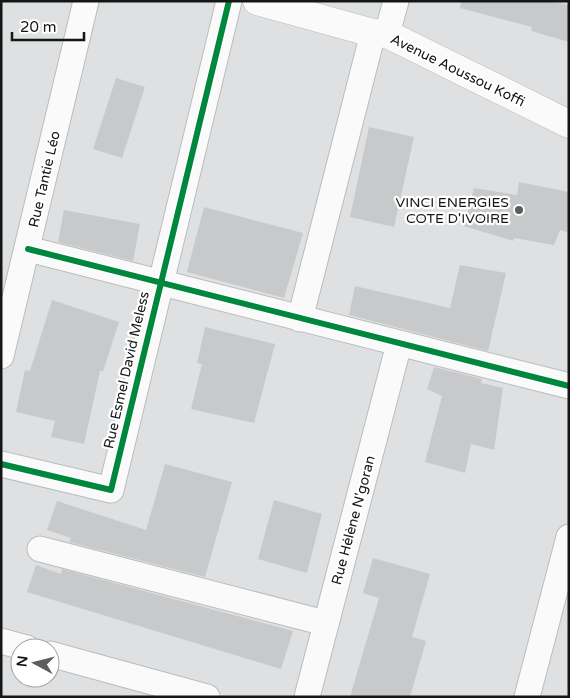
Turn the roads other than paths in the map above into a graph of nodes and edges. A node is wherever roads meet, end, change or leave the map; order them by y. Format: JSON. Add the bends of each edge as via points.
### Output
{"nodes":[{"id":1,"x":86,"y":1,"type":"edge"},
{"id":2,"x":229,"y":1,"type":"edge"},
{"id":3,"x":257,"y":1,"type":"edge"},
{"id":4,"x":396,"y":1,"type":"edge"},
{"id":5,"x":380,"y":34,"type":"junction"},
{"id":6,"x":569,"y":124,"type":"edge"},
{"id":7,"x":28,"y":249,"type":"junction"},
{"id":8,"x":160,"y":282,"type":"junction"},
{"id":9,"x":300,"y":319,"type":"junction"},
{"id":10,"x":399,"y":344,"type":"junction"},
{"id":11,"x":1,"y":356,"type":"edge"},
{"id":12,"x":569,"y":386,"type":"edge"},
{"id":13,"x":1,"y":464,"type":"edge"},
{"id":14,"x":569,"y":537,"type":"edge"},
{"id":15,"x":40,"y":548,"type":"dead end"},
{"id":16,"x":325,"y":623,"type":"junction"},
{"id":17,"x":60,"y":657,"type":"edge"},
{"id":18,"x":207,"y":697,"type":"edge"},
{"id":19,"x":307,"y":697,"type":"edge"},
{"id":20,"x":527,"y":697,"type":"edge"}],
"edges":[{"from":1,"to":7,"type":"street","name":"Rue Tantie Léo"},
{"from":2,"to":8,"type":"street","name":"Rue Esmel David Meless"},
{"from":3,"to":5,"type":"street","name":"Avenue Aoussou Koffi"},
{"from":4,"to":5,"type":"street"},
{"from":5,"to":6,"type":"street","name":"Avenue Aoussou Koffi"},
{"from":5,"to":9,"type":"street"},
{"from":7,"to":8,"type":"street"},
{"from":7,"to":11,"type":"street","name":"Rue Tantie Léo"},
{"from":8,"to":9,"type":"street"},
{"from":8,"to":13,"type":"street","name":"Rue Esmel David Meless","via":[[111,490]]},
{"from":9,"to":10,"type":"street"},
{"from":10,"to":12,"type":"street"},
{"from":10,"to":16,"type":"street","name":"Rue Hélène N'goran"},
{"from":14,"to":20,"type":"street"},
{"from":15,"to":16,"type":"street"},
{"from":16,"to":19,"type":"street","name":"Rue Hélène N'goran"},
{"from":17,"to":18,"type":"street"}]}
